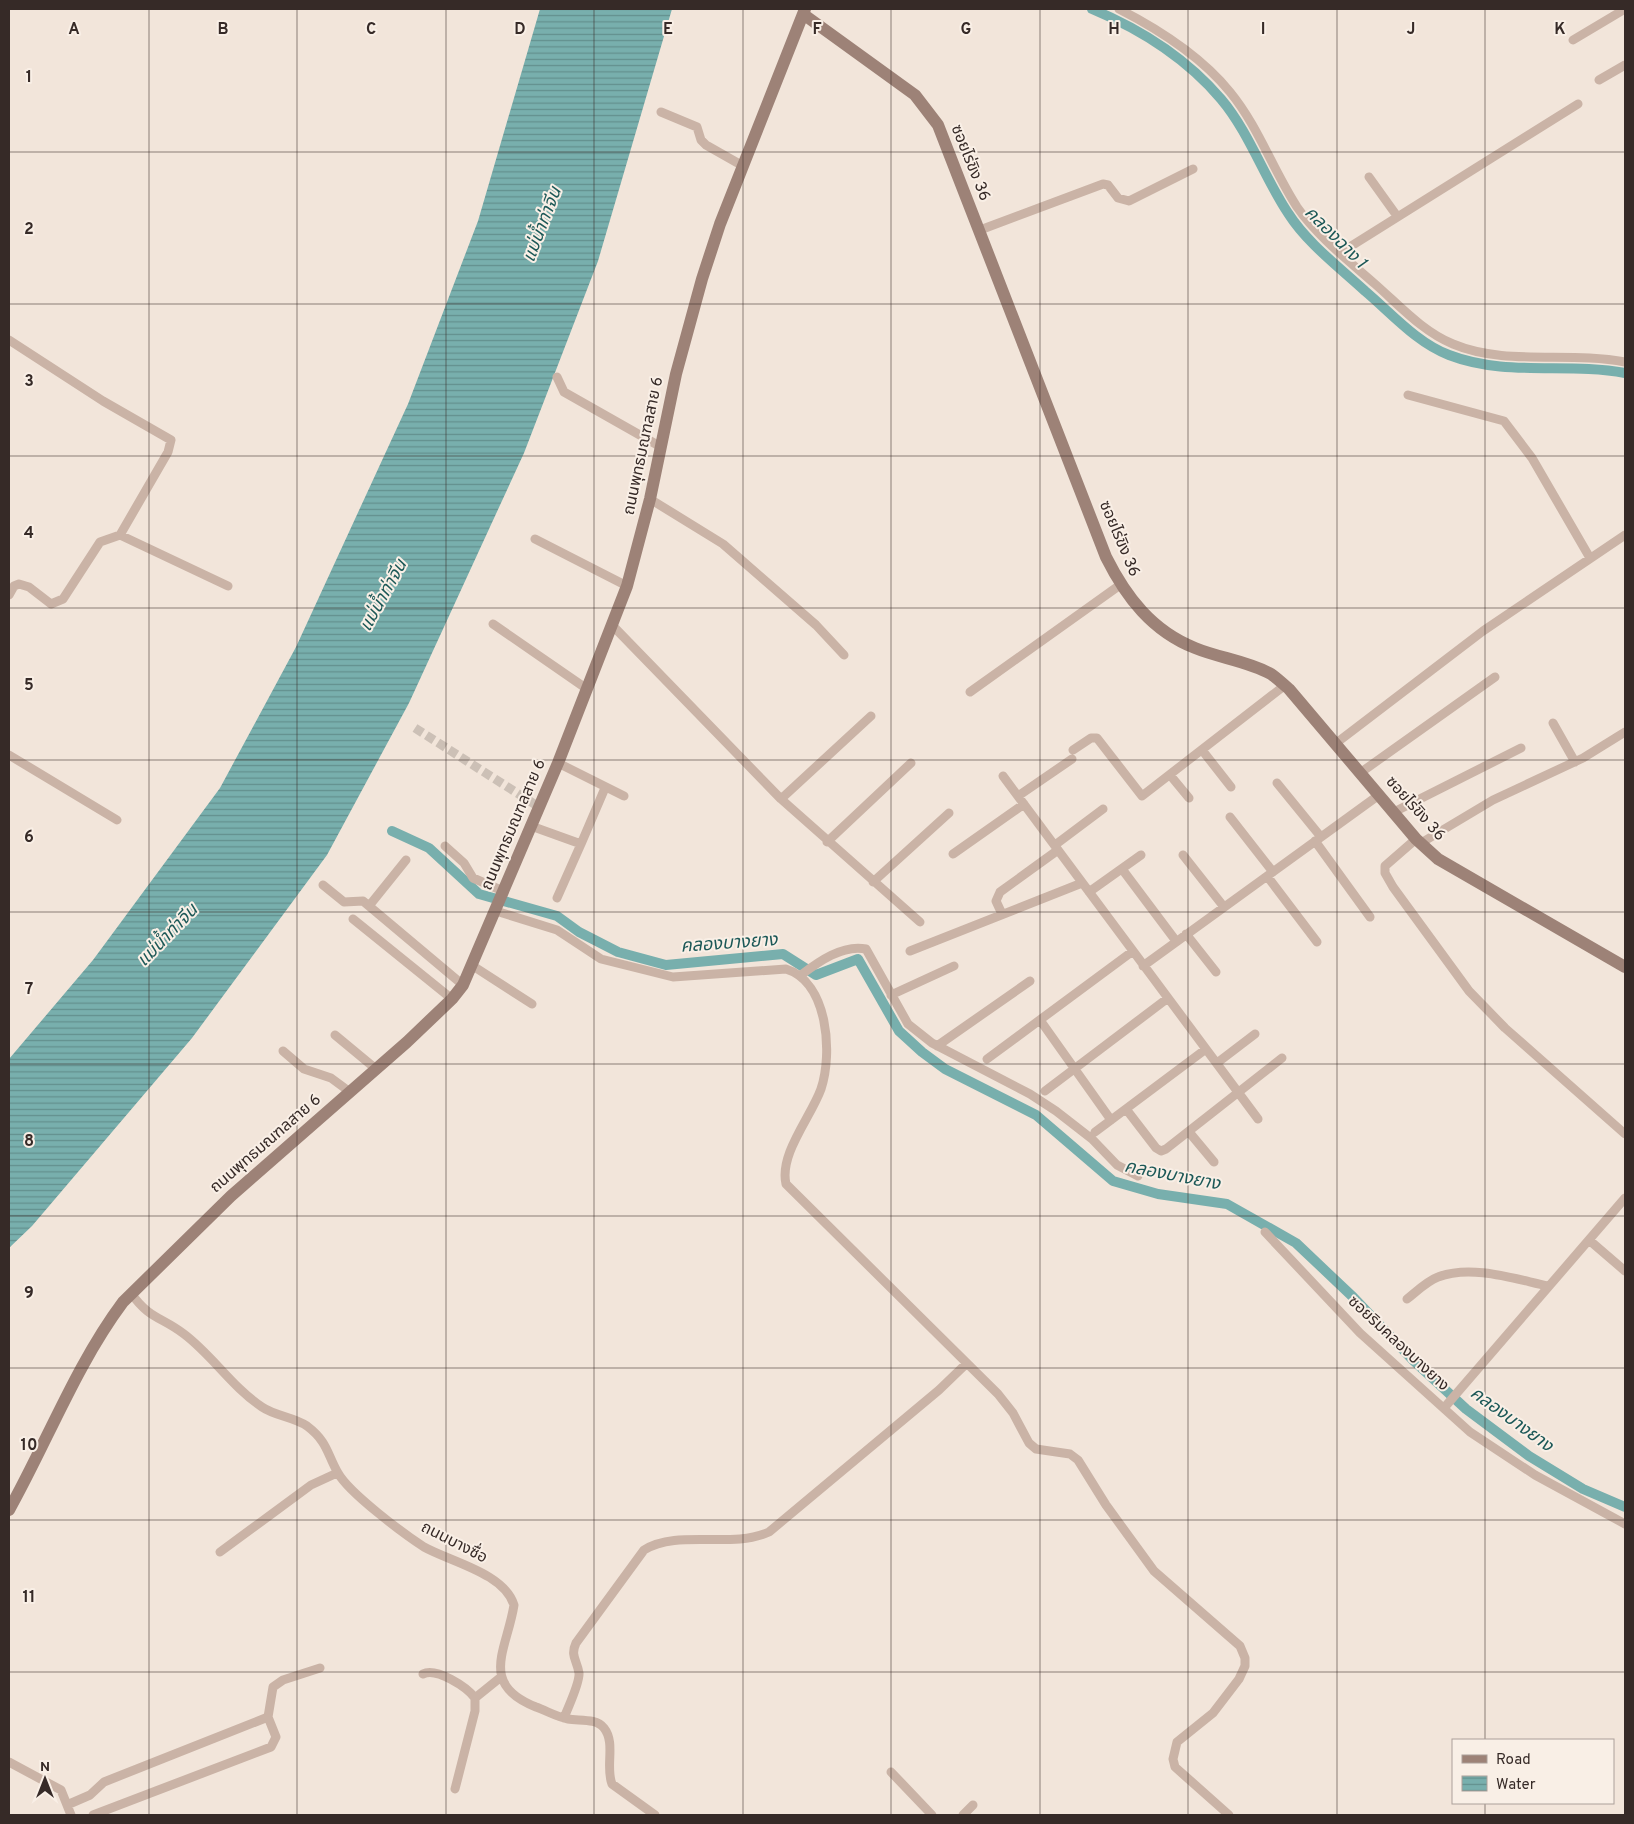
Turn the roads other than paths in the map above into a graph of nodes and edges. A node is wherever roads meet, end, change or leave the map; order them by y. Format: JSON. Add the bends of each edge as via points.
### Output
{"nodes":[{"id":1,"x":1119,"y":9,"type":"edge"},
{"id":2,"x":1625,"y":9,"type":"edge"},
{"id":3,"x":801,"y":10,"type":"edge"},
{"id":4,"x":1573,"y":40,"type":"dead end"},
{"id":5,"x":1625,"y":65,"type":"edge"},
{"id":6,"x":1599,"y":80,"type":"dead end"},
{"id":7,"x":1578,"y":104,"type":"dead end"},
{"id":8,"x":661,"y":112,"type":"dead end"},
{"id":9,"x":743,"y":166,"type":"junction"},
{"id":10,"x":1193,"y":169,"type":"dead end"},
{"id":11,"x":1370,"y":177,"type":"dead end"},
{"id":12,"x":1397,"y":216,"type":"junction"},
{"id":13,"x":980,"y":230,"type":"junction"},
{"id":14,"x":1340,"y":253,"type":"junction"},
{"id":15,"x":9,"y":340,"type":"edge"},
{"id":16,"x":1625,"y":362,"type":"edge"},
{"id":17,"x":556,"y":377,"type":"dead end"},
{"id":18,"x":1408,"y":395,"type":"dead end"},
{"id":19,"x":661,"y":447,"type":"junction"},
{"id":20,"x":650,"y":499,"type":"junction"},
{"id":21,"x":120,"y":535,"type":"junction"},
{"id":22,"x":1625,"y":535,"type":"edge"},
{"id":23,"x":535,"y":539,"type":"dead end"},
{"id":24,"x":1590,"y":558,"type":"junction"},
{"id":25,"x":1120,"y":585,"type":"junction"},
{"id":26,"x":228,"y":586,"type":"dead end"},
{"id":27,"x":628,"y":586,"type":"junction"},
{"id":28,"x":9,"y":595,"type":"edge"},
{"id":29,"x":493,"y":624,"type":"dead end"},
{"id":30,"x":612,"y":625,"type":"junction"},
{"id":31,"x":844,"y":655,"type":"dead end"},
{"id":32,"x":1495,"y":677,"type":"dead end"},
{"id":33,"x":1284,"y":686,"type":"junction"},
{"id":34,"x":587,"y":689,"type":"junction"},
{"id":35,"x":970,"y":692,"type":"dead end"},
{"id":36,"x":871,"y":716,"type":"dead end"},
{"id":37,"x":1553,"y":723,"type":"dead end"},
{"id":38,"x":1625,"y":732,"type":"edge"},
{"id":39,"x":1335,"y":744,"type":"junction"},
{"id":40,"x":1521,"y":748,"type":"dead end"},
{"id":41,"x":1202,"y":750,"type":"junction"},
{"id":42,"x":9,"y":755,"type":"edge"},
{"id":43,"x":1575,"y":762,"type":"junction"},
{"id":44,"x":558,"y":763,"type":"junction"},
{"id":45,"x":911,"y":763,"type":"dead end"},
{"id":46,"x":1360,"y":773,"type":"junction"},
{"id":47,"x":1170,"y":775,"type":"junction"},
{"id":48,"x":1004,"y":776,"type":"dead end"},
{"id":49,"x":1277,"y":783,"type":"dead end"},
{"id":50,"x":1231,"y":787,"type":"dead end"},
{"id":51,"x":605,"y":788,"type":"junction"},
{"id":52,"x":1379,"y":795,"type":"junction"},
{"id":53,"x":624,"y":796,"type":"dead end"},
{"id":54,"x":1018,"y":796,"type":"junction"},
{"id":55,"x":1189,"y":798,"type":"dead end"},
{"id":56,"x":781,"y":799,"type":"junction"},
{"id":57,"x":1024,"y":804,"type":"junction"},
{"id":58,"x":1103,"y":809,"type":"dead end"},
{"id":59,"x":1394,"y":812,"type":"junction"},
{"id":60,"x":949,"y":813,"type":"dead end"},
{"id":61,"x":1230,"y":817,"type":"dead end"},
{"id":62,"x":117,"y":820,"type":"dead end"},
{"id":63,"x":531,"y":826,"type":"junction"},
{"id":64,"x":1318,"y":839,"type":"junction"},
{"id":65,"x":1419,"y":841,"type":"junction"},
{"id":66,"x":827,"y":842,"type":"junction"},
{"id":67,"x":581,"y":844,"type":"junction"},
{"id":68,"x":445,"y":846,"type":"dead end"},
{"id":69,"x":1056,"y":848,"type":"junction"},
{"id":70,"x":953,"y":854,"type":"dead end"},
{"id":71,"x":1141,"y":855,"type":"dead end"},
{"id":72,"x":1183,"y":855,"type":"dead end"},
{"id":73,"x":406,"y":860,"type":"dead end"},
{"id":74,"x":1122,"y":869,"type":"junction"},
{"id":75,"x":1270,"y":874,"type":"junction"},
{"id":76,"x":873,"y":882,"type":"junction"},
{"id":77,"x":1082,"y":883,"type":"junction"},
{"id":78,"x":322,"y":885,"type":"dead end"},
{"id":79,"x":503,"y":891,"type":"junction"},
{"id":80,"x":1089,"y":892,"type":"junction"},
{"id":81,"x":557,"y":898,"type":"dead end"},
{"id":82,"x":369,"y":906,"type":"junction"},
{"id":83,"x":1224,"y":907,"type":"junction"},
{"id":84,"x":496,"y":911,"type":"junction"},
{"id":85,"x":1002,"y":914,"type":"junction"},
{"id":86,"x":1370,"y":917,"type":"dead end"},
{"id":87,"x":353,"y":919,"type":"dead end"},
{"id":88,"x":920,"y":922,"type":"dead end"},
{"id":89,"x":1186,"y":934,"type":"junction"},
{"id":90,"x":1176,"y":941,"type":"junction"},
{"id":91,"x":1317,"y":942,"type":"dead end"},
{"id":92,"x":1133,"y":951,"type":"junction"},
{"id":93,"x":910,"y":952,"type":"dead end"},
{"id":94,"x":473,"y":966,"type":"junction"},
{"id":95,"x":954,"y":966,"type":"dead end"},
{"id":96,"x":1143,"y":966,"type":"junction"},
{"id":97,"x":1625,"y":967,"type":"edge"},
{"id":98,"x":1216,"y":972,"type":"dead end"},
{"id":99,"x":803,"y":973,"type":"junction"},
{"id":100,"x":1030,"y":981,"type":"dead end"},
{"id":101,"x":463,"y":985,"type":"junction"},
{"id":102,"x":891,"y":995,"type":"junction"},
{"id":103,"x":1168,"y":998,"type":"junction"},
{"id":104,"x":452,"y":999,"type":"junction"},
{"id":105,"x":532,"y":1004,"type":"dead end"},
{"id":106,"x":1040,"y":1020,"type":"junction"},
{"id":107,"x":1255,"y":1034,"type":"dead end"},
{"id":108,"x":335,"y":1035,"type":"dead end"},
{"id":109,"x":937,"y":1046,"type":"junction"},
{"id":110,"x":1206,"y":1049,"type":"junction"},
{"id":111,"x":284,"y":1051,"type":"dead end"},
{"id":112,"x":1282,"y":1058,"type":"dead end"},
{"id":113,"x":987,"y":1059,"type":"dead end"},
{"id":114,"x":1217,"y":1063,"type":"junction"},
{"id":115,"x":1076,"y":1068,"type":"junction"},
{"id":116,"x":376,"y":1069,"type":"junction"},
{"id":117,"x":1045,"y":1090,"type":"dead end"},
{"id":118,"x":350,"y":1092,"type":"junction"},
{"id":119,"x":1239,"y":1092,"type":"junction"},
{"id":120,"x":1126,"y":1109,"type":"junction"},
{"id":121,"x":1258,"y":1119,"type":"dead end"},
{"id":122,"x":1111,"y":1120,"type":"junction"},
{"id":123,"x":1095,"y":1132,"type":"dead end"},
{"id":124,"x":1189,"y":1132,"type":"junction"},
{"id":125,"x":1625,"y":1134,"type":"edge"},
{"id":126,"x":1214,"y":1162,"type":"dead end"},
{"id":127,"x":1138,"y":1176,"type":"dead end"},
{"id":128,"x":1625,"y":1198,"type":"edge"},
{"id":129,"x":1265,"y":1232,"type":"dead end"},
{"id":130,"x":1589,"y":1240,"type":"junction"},
{"id":131,"x":1625,"y":1271,"type":"edge"},
{"id":132,"x":1548,"y":1286,"type":"junction"},
{"id":133,"x":131,"y":1293,"type":"junction"},
{"id":134,"x":1407,"y":1299,"type":"dead end"},
{"id":135,"x":967,"y":1363,"type":"junction"},
{"id":136,"x":1446,"y":1406,"type":"junction"},
{"id":137,"x":337,"y":1473,"type":"junction"},
{"id":138,"x":9,"y":1510,"type":"edge"},
{"id":139,"x":1625,"y":1524,"type":"edge"},
{"id":140,"x":220,"y":1552,"type":"dead end"},
{"id":141,"x":320,"y":1668,"type":"dead end"},
{"id":142,"x":423,"y":1674,"type":"dead end"},
{"id":143,"x":499,"y":1679,"type":"junction"},
{"id":144,"x":475,"y":1698,"type":"junction"},
{"id":145,"x":268,"y":1717,"type":"junction"},
{"id":146,"x":564,"y":1718,"type":"junction"},
{"id":147,"x":9,"y":1762,"type":"edge"},
{"id":148,"x":890,"y":1772,"type":"dead end"},
{"id":149,"x":455,"y":1788,"type":"dead end"},
{"id":150,"x":67,"y":1805,"type":"junction"},
{"id":151,"x":973,"y":1806,"type":"dead end"},
{"id":152,"x":71,"y":1815,"type":"edge"},
{"id":153,"x":93,"y":1815,"type":"edge"},
{"id":154,"x":655,"y":1815,"type":"edge"},
{"id":155,"x":932,"y":1815,"type":"edge"},
{"id":156,"x":963,"y":1815,"type":"edge"},
{"id":157,"x":1229,"y":1815,"type":"edge"}],
"edges":[{"from":1,"to":14,"type":"street","via":[[1148,24],[1203,62],[1231,93],[1298,208]]},
{"from":2,"to":4,"type":"street"},
{"from":3,"to":9,"type":"main road","name":"ถนนพุทธมณฑลสาย 6"},
{"from":3,"to":13,"type":"main road","name":"ซอยไร่ขิง 36","via":[[915,95],[938,125]]},
{"from":5,"to":6,"type":"street"},
{"from":7,"to":12,"type":"street"},
{"from":8,"to":9,"type":"street","via":[[697,127],[706,145]]},
{"from":9,"to":19,"type":"main road","name":"ถนนพุทธมณฑลสาย 6","via":[[702,279],[676,374]]},
{"from":10,"to":13,"type":"street","via":[[1129,201],[1118,198],[1108,185],[1103,184]]},
{"from":11,"to":12,"type":"street"},
{"from":12,"to":14,"type":"street"},
{"from":13,"to":25,"type":"main road","name":"ซอยไร่ขิง 36","via":[[1106,557]]},
{"from":14,"to":16,"type":"street","via":[[1423,326],[1455,345],[1501,356],[1591,356]]},
{"from":15,"to":21,"type":"street","via":[[103,401],[171,440],[168,452]]},
{"from":17,"to":19,"type":"street","via":[[564,392]]},
{"from":18,"to":24,"type":"street","via":[[1504,421],[1532,458]]},
{"from":19,"to":20,"type":"main road","name":"ถนนพุทธมณฑลสาย 6"},
{"from":20,"to":27,"type":"main road","name":"ถนนพุทธมณฑลสาย 6"},
{"from":20,"to":31,"type":"street","via":[[723,544]]},
{"from":21,"to":26,"type":"street"},
{"from":21,"to":28,"type":"street","via":[[100,542],[58,603],[48,603],[19,584]]},
{"from":22,"to":24,"type":"street"},
{"from":23,"to":27,"type":"street"},
{"from":24,"to":39,"type":"street","via":[[1483,631]]},
{"from":25,"to":33,"type":"main road","name":"ซอยไร่ขิง 36","via":[[1155,625],[1174,638],[1272,675]]},
{"from":25,"to":35,"type":"street"},
{"from":27,"to":30,"type":"main road","name":"ถนนพุทธมณฑลสาย 6"},
{"from":29,"to":34,"type":"street"},
{"from":30,"to":34,"type":"main road","name":"ถนนพุทธมณฑลสาย 6"},
{"from":30,"to":56,"type":"street"},
{"from":32,"to":46,"type":"street"},
{"from":33,"to":39,"type":"main road","name":"ซอยไร่ขิง 36"},
{"from":33,"to":41,"type":"street"},
{"from":34,"to":44,"type":"main road","name":"ถนนพุทธมณฑลสาย 6"},
{"from":36,"to":56,"type":"street"},
{"from":37,"to":43,"type":"street"},
{"from":38,"to":43,"type":"street"},
{"from":39,"to":46,"type":"main road","name":"ซอยไร่ขิง 36"},
{"from":40,"to":59,"type":"street"},
{"from":41,"to":47,"type":"street"},
{"from":41,"to":50,"type":"street"},
{"from":42,"to":62,"type":"street"},
{"from":43,"to":65,"type":"street","via":[[1493,800]]},
{"from":44,"to":51,"type":"street"},
{"from":44,"to":63,"type":"main road","name":"ถนนพุทธมณฑลสาย 6"},
{"from":45,"to":66,"type":"street"},
{"from":46,"to":52,"type":"main road","name":"ซอยไร่ขิง 36"},
{"from":47,"to":54,"type":"street","via":[[1142,796],[1097,738],[1091,738]]},
{"from":47,"to":55,"type":"street"},
{"from":48,"to":54,"type":"street"},
{"from":49,"to":64,"type":"street"},
{"from":51,"to":53,"type":"street"},
{"from":51,"to":67,"type":"street"},
{"from":52,"to":59,"type":"main road","name":"ซอยไร่ขิง 36"},
{"from":52,"to":64,"type":"street"},
{"from":54,"to":57,"type":"street"},
{"from":56,"to":66,"type":"street"},
{"from":57,"to":69,"type":"street"},
{"from":57,"to":70,"type":"street"},
{"from":58,"to":69,"type":"street"},
{"from":59,"to":65,"type":"main road","name":"ซอยไร่ขิง 36"},
{"from":60,"to":76,"type":"street"},
{"from":61,"to":75,"type":"street"},
{"from":63,"to":67,"type":"street"},
{"from":63,"to":79,"type":"main road","name":"ถนนพุทธมณฑลสาย 6"},
{"from":64,"to":75,"type":"street"},
{"from":64,"to":86,"type":"street"},
{"from":65,"to":97,"type":"main road","name":"ซอยไร่ขิง 36","via":[[1438,859]]},
{"from":65,"to":125,"type":"street","via":[[1385,866],[1393,887],[1469,991],[1505,1028]]},
{"from":66,"to":76,"type":"street"},
{"from":67,"to":81,"type":"street"},
{"from":68,"to":79,"type":"street","via":[[473,878]]},
{"from":69,"to":77,"type":"street"},
{"from":69,"to":85,"type":"street","via":[[1000,892],[996,901]]},
{"from":71,"to":74,"type":"street"},
{"from":72,"to":83,"type":"street"},
{"from":73,"to":82,"type":"street"},
{"from":74,"to":80,"type":"street"},
{"from":74,"to":90,"type":"street"},
{"from":75,"to":83,"type":"street"},
{"from":75,"to":91,"type":"street"},
{"from":76,"to":88,"type":"street"},
{"from":77,"to":80,"type":"street"},
{"from":77,"to":85,"type":"street"},
{"from":78,"to":82,"type":"street","via":[[344,902],[360,900]]},
{"from":79,"to":84,"type":"main road","name":"ถนนพุทธมณฑลสาย 6"},
{"from":80,"to":92,"type":"street"},
{"from":82,"to":101,"type":"street"},
{"from":83,"to":89,"type":"street"},
{"from":84,"to":94,"type":"main road","name":"ถนนพุทธมณฑลสาย 6"},
{"from":84,"to":99,"type":"street","via":[[557,930],[601,959],[658,975],[673,977],[776,969]]},
{"from":85,"to":93,"type":"street"},
{"from":87,"to":104,"type":"street"},
{"from":89,"to":90,"type":"street"},
{"from":89,"to":98,"type":"street"},
{"from":90,"to":96,"type":"street"},
{"from":92,"to":96,"type":"street"},
{"from":92,"to":106,"type":"street"},
{"from":94,"to":101,"type":"main road","name":"ถนนพุทธมณฑลสาย 6"},
{"from":94,"to":105,"type":"street"},
{"from":95,"to":102,"type":"street"},
{"from":96,"to":103,"type":"street"},
{"from":99,"to":102,"type":"street","via":[[852,948],[866,949]]},
{"from":99,"to":135,"type":"street","via":[[822,1014],[825,1069],[820,1092],[793,1147],[785,1173],[786,1184]]},
{"from":100,"to":109,"type":"street"},
{"from":101,"to":104,"type":"main road","name":"ถนนพุทธมณฑลสาย 6"},
{"from":102,"to":109,"type":"street","via":[[908,1024]]},
{"from":103,"to":110,"type":"street"},
{"from":103,"to":115,"type":"street"},
{"from":104,"to":116,"type":"main road","name":"ถนนพุทธมณฑลสาย 6"},
{"from":106,"to":113,"type":"street"},
{"from":106,"to":115,"type":"street"},
{"from":107,"to":114,"type":"street"},
{"from":108,"to":116,"type":"street"},
{"from":109,"to":127,"type":"street","via":[[1056,1110],[1092,1139],[1116,1165]]},
{"from":110,"to":114,"type":"street"},
{"from":110,"to":120,"type":"street"},
{"from":111,"to":118,"type":"street","via":[[304,1069],[332,1078]]},
{"from":112,"to":119,"type":"street"},
{"from":114,"to":119,"type":"street"},
{"from":115,"to":117,"type":"street"},
{"from":115,"to":122,"type":"street"},
{"from":116,"to":118,"type":"main road","name":"ถนนพุทธมณฑลสาย 6"},
{"from":118,"to":133,"type":"main road","name":"ถนนพุทธมณฑลสาย 6","via":[[231,1196]]},
{"from":119,"to":121,"type":"street"},
{"from":119,"to":124,"type":"street"},
{"from":120,"to":122,"type":"street"},
{"from":120,"to":124,"type":"street","via":[[1161,1151]]},
{"from":122,"to":123,"type":"street"},
{"from":124,"to":126,"type":"street"},
{"from":128,"to":130,"type":"street"},
{"from":129,"to":136,"type":"street","name":"ซอยริมคลองบางยาง","via":[[1360,1333]]},
{"from":130,"to":131,"type":"street"},
{"from":130,"to":132,"type":"street"},
{"from":132,"to":134,"type":"street","via":[[1481,1274],[1455,1273],[1437,1277]]},
{"from":132,"to":136,"type":"street"},
{"from":133,"to":137,"type":"street","name":"ถนนบางซื่อ","via":[[147,1313],[191,1340],[261,1406],[306,1426],[322,1440]]},
{"from":133,"to":138,"type":"main road","name":"ถนนพุทธมณฑลสาย 6","via":[[98,1339]]},
{"from":135,"to":146,"type":"street","via":[[769,1532],[738,1539],[660,1543],[644,1550],[572,1651],[579,1674]]},
{"from":135,"to":157,"type":"street","via":[[1013,1413],[1029,1443],[1036,1449],[1070,1454],[1078,1460],[1154,1571],[1240,1646],[1245,1666],[1238,1679],[1213,1713],[1177,1742],[1173,1759],[1175,1767]]},
{"from":136,"to":139,"type":"street","name":"ซอยริมคลองบางยาง","via":[[1470,1432],[1535,1475]]},
{"from":137,"to":140,"type":"street","via":[[311,1485]]},
{"from":137,"to":143,"type":"street","name":"ถนนบางซื่อ","via":[[352,1492],[406,1534],[425,1547],[487,1576],[506,1590],[514,1605]]},
{"from":141,"to":145,"type":"street","via":[[283,1680],[273,1687]]},
{"from":142,"to":144,"type":"street","via":[[433,1672],[451,1679]]},
{"from":143,"to":144,"type":"street"},
{"from":143,"to":146,"type":"street","via":[[520,1700]]},
{"from":144,"to":149,"type":"street"},
{"from":145,"to":150,"type":"street","via":[[104,1782],[90,1795]]},
{"from":145,"to":153,"type":"street","via":[[276,1737],[271,1747]]},
{"from":146,"to":154,"type":"street","via":[[599,1724],[606,1730],[610,1743],[609,1777],[612,1784]]},
{"from":147,"to":150,"type":"street","via":[[61,1790]]},
{"from":148,"to":155,"type":"street"},
{"from":150,"to":152,"type":"street"},
{"from":151,"to":156,"type":"street"}]}
